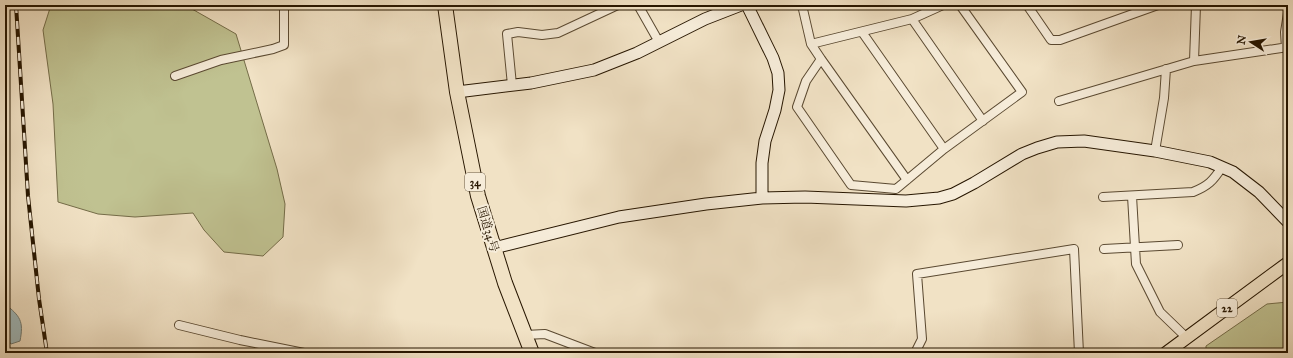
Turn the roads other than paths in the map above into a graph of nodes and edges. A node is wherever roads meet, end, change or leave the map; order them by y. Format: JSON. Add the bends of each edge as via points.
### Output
{"nodes":[{"id":1,"x":284,"y":5,"type":"edge"},
{"id":2,"x":445,"y":5,"type":"edge"},
{"id":3,"x":618,"y":5,"type":"edge"},
{"id":4,"x":638,"y":5,"type":"edge"},
{"id":5,"x":741,"y":5,"type":"edge"},
{"id":6,"x":747,"y":5,"type":"edge"},
{"id":7,"x":802,"y":5,"type":"edge"},
{"id":8,"x":943,"y":5,"type":"edge"},
{"id":9,"x":960,"y":5,"type":"edge"},
{"id":10,"x":1027,"y":5,"type":"edge"},
{"id":11,"x":1158,"y":5,"type":"edge"},
{"id":12,"x":1196,"y":5,"type":"edge"},
{"id":13,"x":1288,"y":13,"type":"edge"},
{"id":14,"x":912,"y":19,"type":"junction"},
{"id":15,"x":862,"y":32,"type":"junction"},
{"id":16,"x":660,"y":42,"type":"junction"},
{"id":17,"x":811,"y":44,"type":"junction"},
{"id":18,"x":1287,"y":47,"type":"edge"},
{"id":19,"x":821,"y":59,"type":"junction"},
{"id":20,"x":1194,"y":61,"type":"junction"},
{"id":21,"x":1166,"y":69,"type":"junction"},
{"id":22,"x":175,"y":76,"type":"dead end"},
{"id":23,"x":512,"y":85,"type":"junction"},
{"id":24,"x":457,"y":92,"type":"junction"},
{"id":25,"x":1059,"y":101,"type":"dead end"},
{"id":26,"x":983,"y":121,"type":"junction"},
{"id":27,"x":944,"y":149,"type":"junction"},
{"id":28,"x":1155,"y":151,"type":"junction"},
{"id":29,"x":1222,"y":167,"type":"junction"},
{"id":30,"x":907,"y":180,"type":"junction"},
{"id":31,"x":1132,"y":196,"type":"junction"},
{"id":32,"x":1103,"y":197,"type":"dead end"},
{"id":33,"x":762,"y":198,"type":"junction"},
{"id":34,"x":1288,"y":222,"type":"edge"},
{"id":35,"x":1178,"y":245,"type":"dead end"},
{"id":36,"x":494,"y":248,"type":"junction"},
{"id":37,"x":1135,"y":248,"type":"junction"},
{"id":38,"x":1104,"y":249,"type":"dead end"},
{"id":39,"x":1288,"y":263,"type":"edge"},
{"id":40,"x":180,"y":325,"type":"dead end"},
{"id":41,"x":525,"y":335,"type":"junction"},
{"id":42,"x":1187,"y":338,"type":"junction"},
{"id":43,"x":304,"y":353,"type":"edge"},
{"id":44,"x":532,"y":353,"type":"edge"},
{"id":45,"x":595,"y":353,"type":"edge"},
{"id":46,"x":915,"y":353,"type":"edge"},
{"id":47,"x":1079,"y":353,"type":"edge"},
{"id":48,"x":1166,"y":353,"type":"edge"}],
"edges":[{"from":1,"to":22,"type":"street","via":[[284,45],[221,60]]},
{"from":2,"to":24,"type":"highway","name":"国道34号","number":"34"},
{"from":3,"to":23,"type":"street","via":[[558,33],[506,34]]},
{"from":4,"to":16,"type":"street"},
{"from":5,"to":16,"type":"street","via":[[705,19]]},
{"from":6,"to":33,"type":"street","via":[[778,73],[779,90],[765,141],[762,163]]},
{"from":7,"to":17,"type":"street"},
{"from":8,"to":14,"type":"street"},
{"from":9,"to":26,"type":"street","via":[[1022,92]]},
{"from":10,"to":11,"type":"street","via":[[1051,40],[1060,40]]},
{"from":12,"to":20,"type":"street"},
{"from":13,"to":18,"type":"street","via":[[1285,32]]},
{"from":14,"to":15,"type":"street"},
{"from":14,"to":26,"type":"street"},
{"from":15,"to":17,"type":"street"},
{"from":15,"to":27,"type":"street"},
{"from":16,"to":23,"type":"street","via":[[594,70]]},
{"from":17,"to":19,"type":"street"},
{"from":18,"to":20,"type":"street"},
{"from":19,"to":30,"type":"street"},
{"from":19,"to":30,"type":"street","via":[[806,81],[796,107],[851,186],[896,188]]},
{"from":20,"to":21,"type":"street"},
{"from":21,"to":25,"type":"street"},
{"from":21,"to":28,"type":"street"},
{"from":23,"to":24,"type":"street"},
{"from":24,"to":36,"type":"highway","name":"国道34号","number":"34","via":[[478,196]]},
{"from":26,"to":27,"type":"street"},
{"from":27,"to":30,"type":"street"},
{"from":28,"to":29,"type":"street","via":[[1210,162]]},
{"from":28,"to":33,"type":"street","via":[[1084,141],[1057,142],[1022,154],[953,194],[923,201]]},
{"from":29,"to":31,"type":"street","via":[[1215,179],[1204,188],[1193,192]]},
{"from":29,"to":34,"type":"street","via":[[1233,172],[1259,192]]},
{"from":31,"to":32,"type":"street"},
{"from":31,"to":37,"type":"street"},
{"from":33,"to":36,"type":"street","via":[[619,216]]},
{"from":35,"to":37,"type":"street"},
{"from":36,"to":41,"type":"highway","name":"国道34号","number":"34"},
{"from":37,"to":38,"type":"street"},
{"from":37,"to":42,"type":"street","via":[[1136,264],[1160,312]]},
{"from":39,"to":42,"type":"main road","number":"22"},
{"from":40,"to":43,"type":"street"},
{"from":41,"to":44,"type":"highway","name":"国道34号","number":"34"},
{"from":41,"to":45,"type":"street","via":[[545,334]]},
{"from":42,"to":48,"type":"main road","number":"22"},
{"from":46,"to":47,"type":"street","via":[[922,339],[917,274],[1074,249]]}]}
